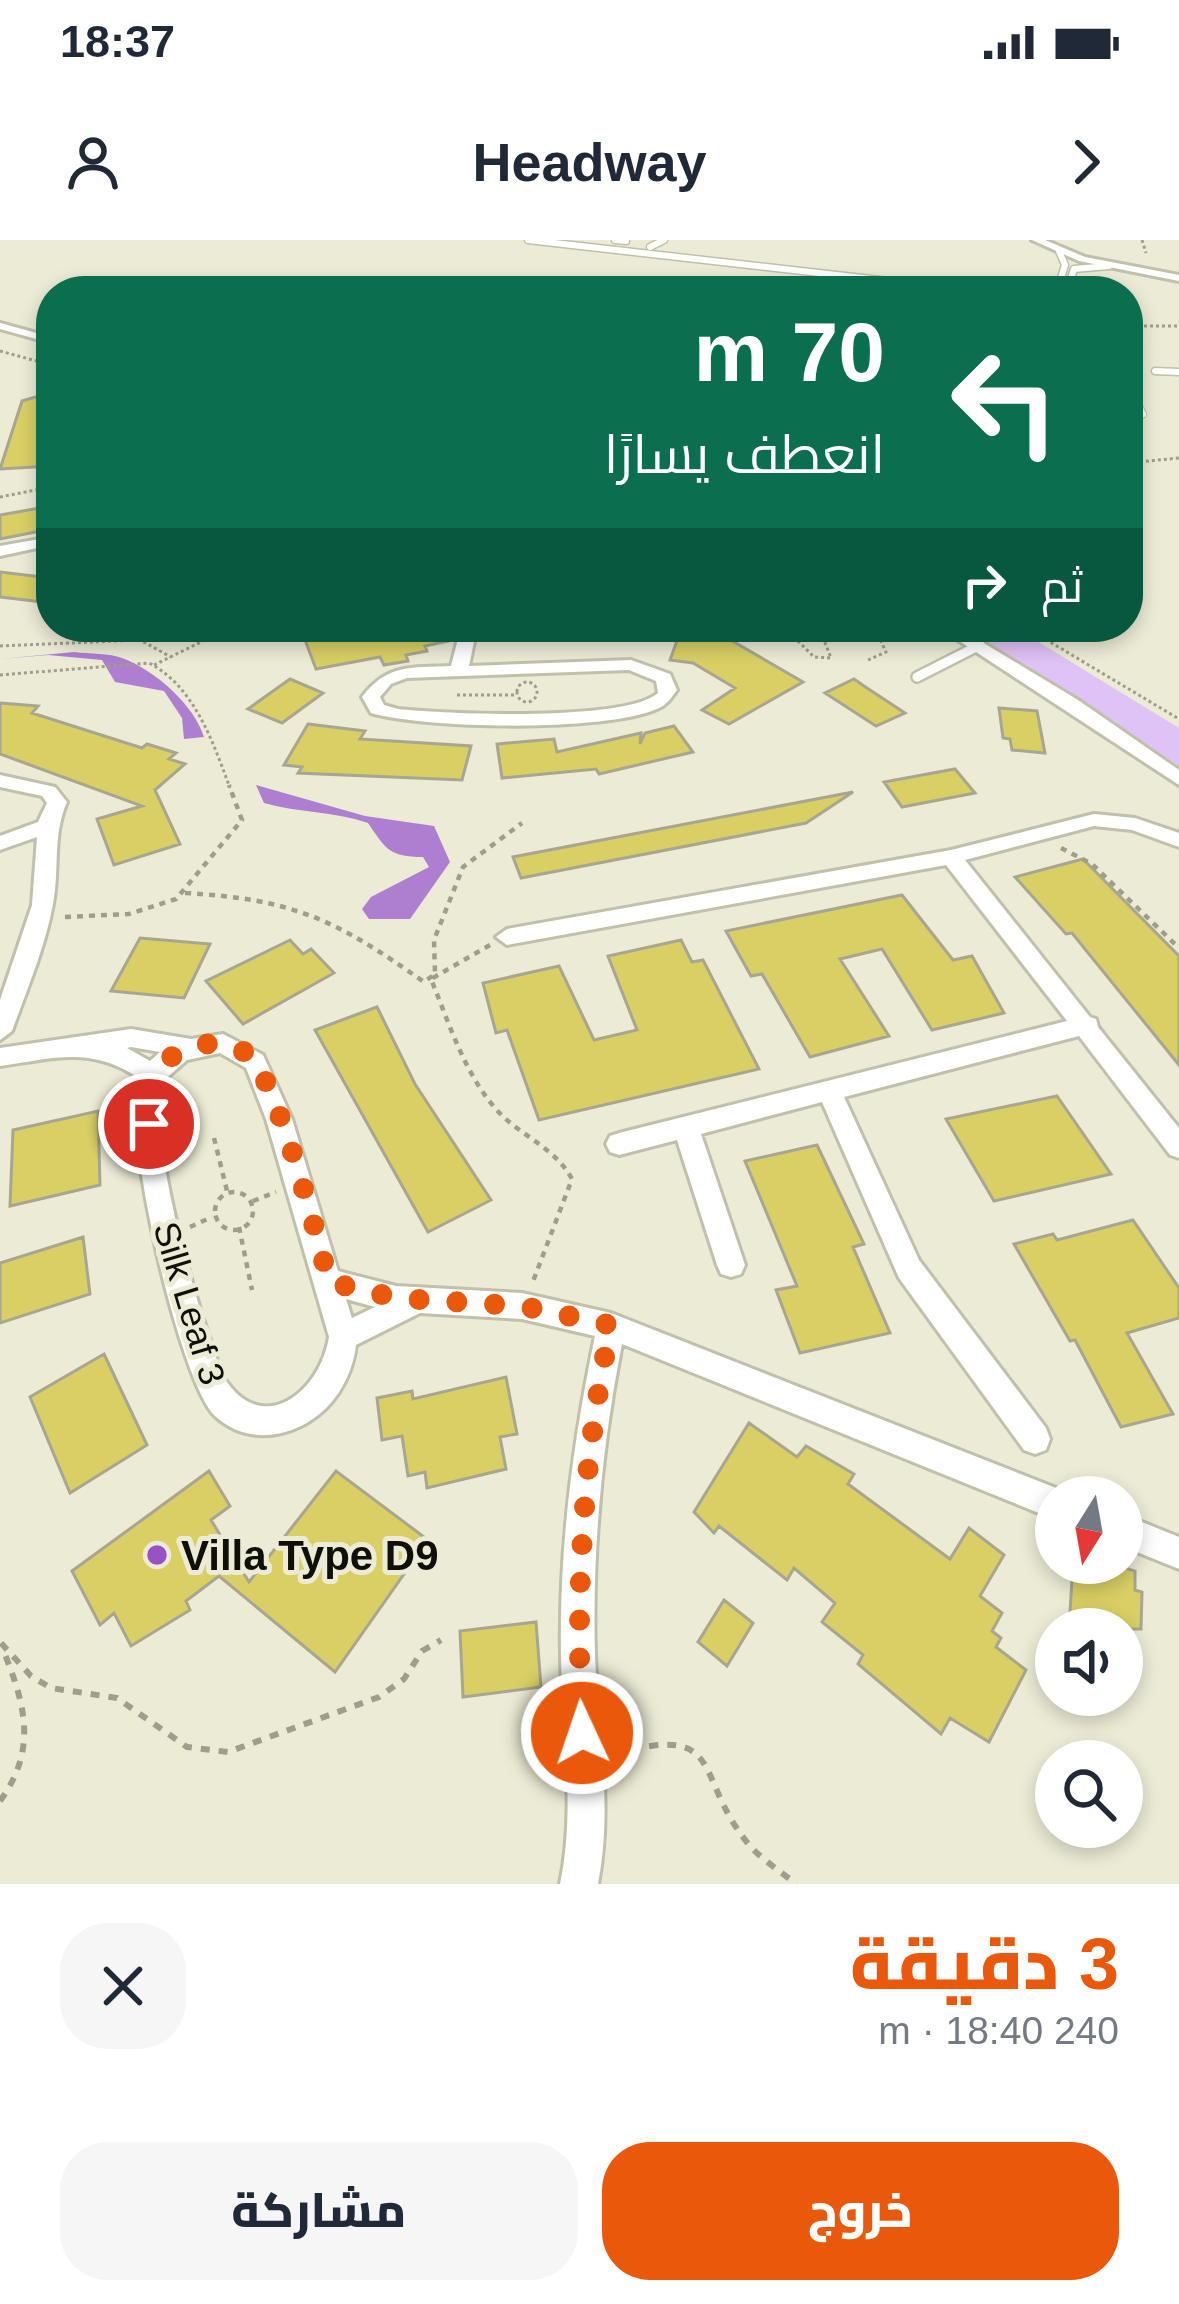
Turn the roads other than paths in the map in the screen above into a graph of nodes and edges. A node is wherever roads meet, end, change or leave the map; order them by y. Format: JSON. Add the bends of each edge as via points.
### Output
{"nodes":[{"id":1,"x":528,"y":240,"type":"edge"},
{"id":2,"x":597,"y":240,"type":"edge"},
{"id":3,"x":615,"y":240,"type":"edge"},
{"id":4,"x":664,"y":240,"type":"edge"},
{"id":5,"x":1037,"y":240,"type":"edge"},
{"id":6,"x":626,"y":241,"type":"edge"},
{"id":7,"x":589,"y":247,"type":"junction"},
{"id":8,"x":650,"y":247,"type":"dead end"},
{"id":9,"x":616,"y":250,"type":"junction"},
{"id":10,"x":1059,"y":251,"type":"junction"},
{"id":11,"x":1109,"y":266,"type":"junction"},
{"id":12,"x":845,"y":276,"type":"edge"},
{"id":13,"x":1062,"y":276,"type":"edge"},
{"id":14,"x":1072,"y":276,"type":"edge"},
{"id":15,"x":1179,"y":278,"type":"edge"},
{"id":16,"x":0,"y":326,"type":"edge"},
{"id":17,"x":36,"y":336,"type":"edge"},
{"id":18,"x":1155,"y":371,"type":"dead end"},
{"id":19,"x":1179,"y":372,"type":"edge"},
{"id":20,"x":36,"y":544,"type":"edge"},
{"id":21,"x":4,"y":551,"type":"edge"},
{"id":22,"x":36,"y":556,"type":"edge"},
{"id":23,"x":467,"y":642,"type":"edge"},
{"id":24,"x":475,"y":642,"type":"edge"},
{"id":25,"x":974,"y":642,"type":"edge"},
{"id":26,"x":980,"y":645,"type":"junction"},
{"id":27,"x":494,"y":668,"type":"junction"},
{"id":28,"x":459,"y":670,"type":"junction"},
{"id":29,"x":917,"y":677,"type":"dead end"},
{"id":30,"x":1179,"y":779,"type":"edge"},
{"id":31,"x":0,"y":781,"type":"edge"},
{"id":32,"x":46,"y":826,"type":"junction"},
{"id":33,"x":1179,"y":840,"type":"edge"},
{"id":34,"x":0,"y":843,"type":"edge"},
{"id":35,"x":951,"y":857,"type":"junction"},
{"id":36,"x":507,"y":937,"type":"road end"},
{"id":37,"x":1088,"y":1025,"type":"junction"},
{"id":38,"x":0,"y":1031,"type":"edge"},
{"id":39,"x":65,"y":1048,"type":"junction"},
{"id":40,"x":190,"y":1048,"type":"junction"},
{"id":41,"x":0,"y":1057,"type":"edge"},
{"id":42,"x":154,"y":1075,"type":"junction"},
{"id":43,"x":829,"y":1091,"type":"junction"},
{"id":44,"x":686,"y":1127,"type":"junction"},
{"id":45,"x":619,"y":1144,"type":"dead end"},
{"id":46,"x":1179,"y":1147,"type":"edge"},
{"id":47,"x":731,"y":1264,"type":"dead end"},
{"id":48,"x":329,"y":1282,"type":"junction"},
{"id":49,"x":432,"y":1299,"type":"junction"},
{"id":50,"x":611,"y":1325,"type":"junction"},
{"id":51,"x":343,"y":1336,"type":"junction"},
{"id":52,"x":1035,"y":1439,"type":"dead end"},
{"id":53,"x":1035,"y":1496,"type":"edge"},
{"id":54,"x":1143,"y":1538,"type":"edge"},
{"id":55,"x":1179,"y":1553,"type":"edge"},
{"id":56,"x":579,"y":1884,"type":"edge"}],
"edges":[{"from":1,"to":7,"type":"lane"},
{"from":2,"to":7,"type":"lane"},
{"from":3,"to":6,"type":"lane"},
{"from":4,"to":8,"type":"lane"},
{"from":5,"to":10,"type":"street"},
{"from":6,"to":9,"type":"lane"},
{"from":7,"to":9,"type":"lane"},
{"from":9,"to":12,"type":"lane"},
{"from":10,"to":11,"type":"street"},
{"from":10,"to":13,"type":"lane"},
{"from":11,"to":14,"type":"lane","via":[[1074,269]]},
{"from":11,"to":15,"type":"street"},
{"from":16,"to":17,"type":"street"},
{"from":18,"to":19,"type":"lane"},
{"from":20,"to":21,"type":"street"},
{"from":21,"to":22,"type":"street"},
{"from":23,"to":28,"type":"street"},
{"from":24,"to":27,"type":"street"},
{"from":25,"to":26,"type":"street"},
{"from":26,"to":29,"type":"lane"},
{"from":26,"to":30,"type":"street"},
{"from":27,"to":28,"type":"street"},
{"from":27,"to":28,"type":"street","via":[[641,666],[659,673],[668,690],[643,708],[529,716],[405,717],[373,703],[374,690],[394,676]]},
{"from":31,"to":32,"type":"street","via":[[54,796],[57,810]]},
{"from":32,"to":34,"type":"street"},
{"from":32,"to":38,"type":"street","via":[[49,882]]},
{"from":33,"to":35,"type":"street","via":[[1107,820]]},
{"from":35,"to":36,"type":"street"},
{"from":35,"to":37,"type":"street"},
{"from":37,"to":43,"type":"street"},
{"from":37,"to":46,"type":"street"},
{"from":39,"to":40,"type":"street","via":[[131,1038]]},
{"from":39,"to":41,"type":"street"},
{"from":39,"to":42,"type":"street","via":[[124,1056]]},
{"from":40,"to":42,"type":"street"},
{"from":40,"to":48,"type":"street","via":[[223,1043],[255,1062]]},
{"from":42,"to":51,"type":"street","name":"Silk Leaf 3","via":[[146,1100],[160,1201],[214,1394],[258,1420],[296,1413],[328,1388]]},
{"from":43,"to":44,"type":"street"},
{"from":43,"to":52,"type":"street","via":[[909,1269]]},
{"from":44,"to":45,"type":"street"},
{"from":44,"to":47,"type":"street"},
{"from":48,"to":49,"type":"street"},
{"from":48,"to":51,"type":"street"},
{"from":49,"to":50,"type":"street","via":[[522,1306]]},
{"from":49,"to":51,"type":"street"},
{"from":50,"to":53,"type":"street"},
{"from":50,"to":56,"type":"street","via":[[580,1526],[588,1825]]},
{"from":54,"to":55,"type":"street"}]}
